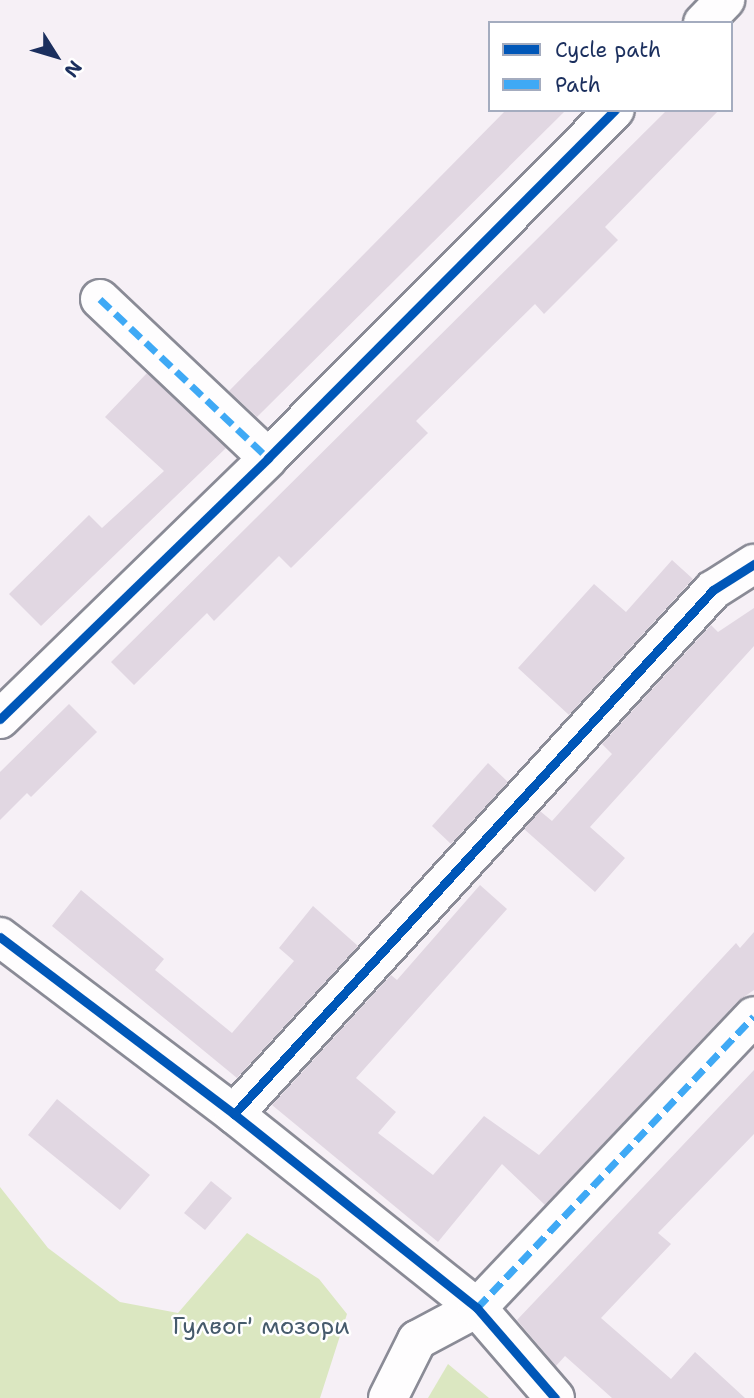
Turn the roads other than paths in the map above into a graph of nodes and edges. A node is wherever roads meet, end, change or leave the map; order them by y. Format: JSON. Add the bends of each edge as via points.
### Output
{"nodes":[{"id":1,"x":725,"y":0,"type":"edge"},
{"id":2,"x":705,"y":21,"type":"edge"},
{"id":3,"x":613,"y":112,"type":"edge"},
{"id":4,"x":100,"y":299,"type":"dead end"},
{"id":5,"x":268,"y":458,"type":"junction"},
{"id":6,"x":754,"y":564,"type":"edge"},
{"id":7,"x":0,"y":719,"type":"edge"},
{"id":8,"x":0,"y":937,"type":"edge"},
{"id":9,"x":754,"y":1016,"type":"edge"},
{"id":10,"x":234,"y":1115,"type":"junction"},
{"id":11,"x":477,"y":1308,"type":"junction"},
{"id":12,"x":388,"y":1398,"type":"edge"},
{"id":13,"x":555,"y":1398,"type":"edge"}],
"edges":[{"from":1,"to":2,"type":"street"},
{"from":3,"to":5,"type":"street"},
{"from":4,"to":5,"type":"street"},
{"from":5,"to":7,"type":"street"},
{"from":6,"to":10,"type":"street","via":[[713,590]]},
{"from":8,"to":10,"type":"street"},
{"from":9,"to":11,"type":"street"},
{"from":10,"to":11,"type":"street"},
{"from":11,"to":12,"type":"street","via":[[417,1340]]},
{"from":11,"to":13,"type":"street"}]}
